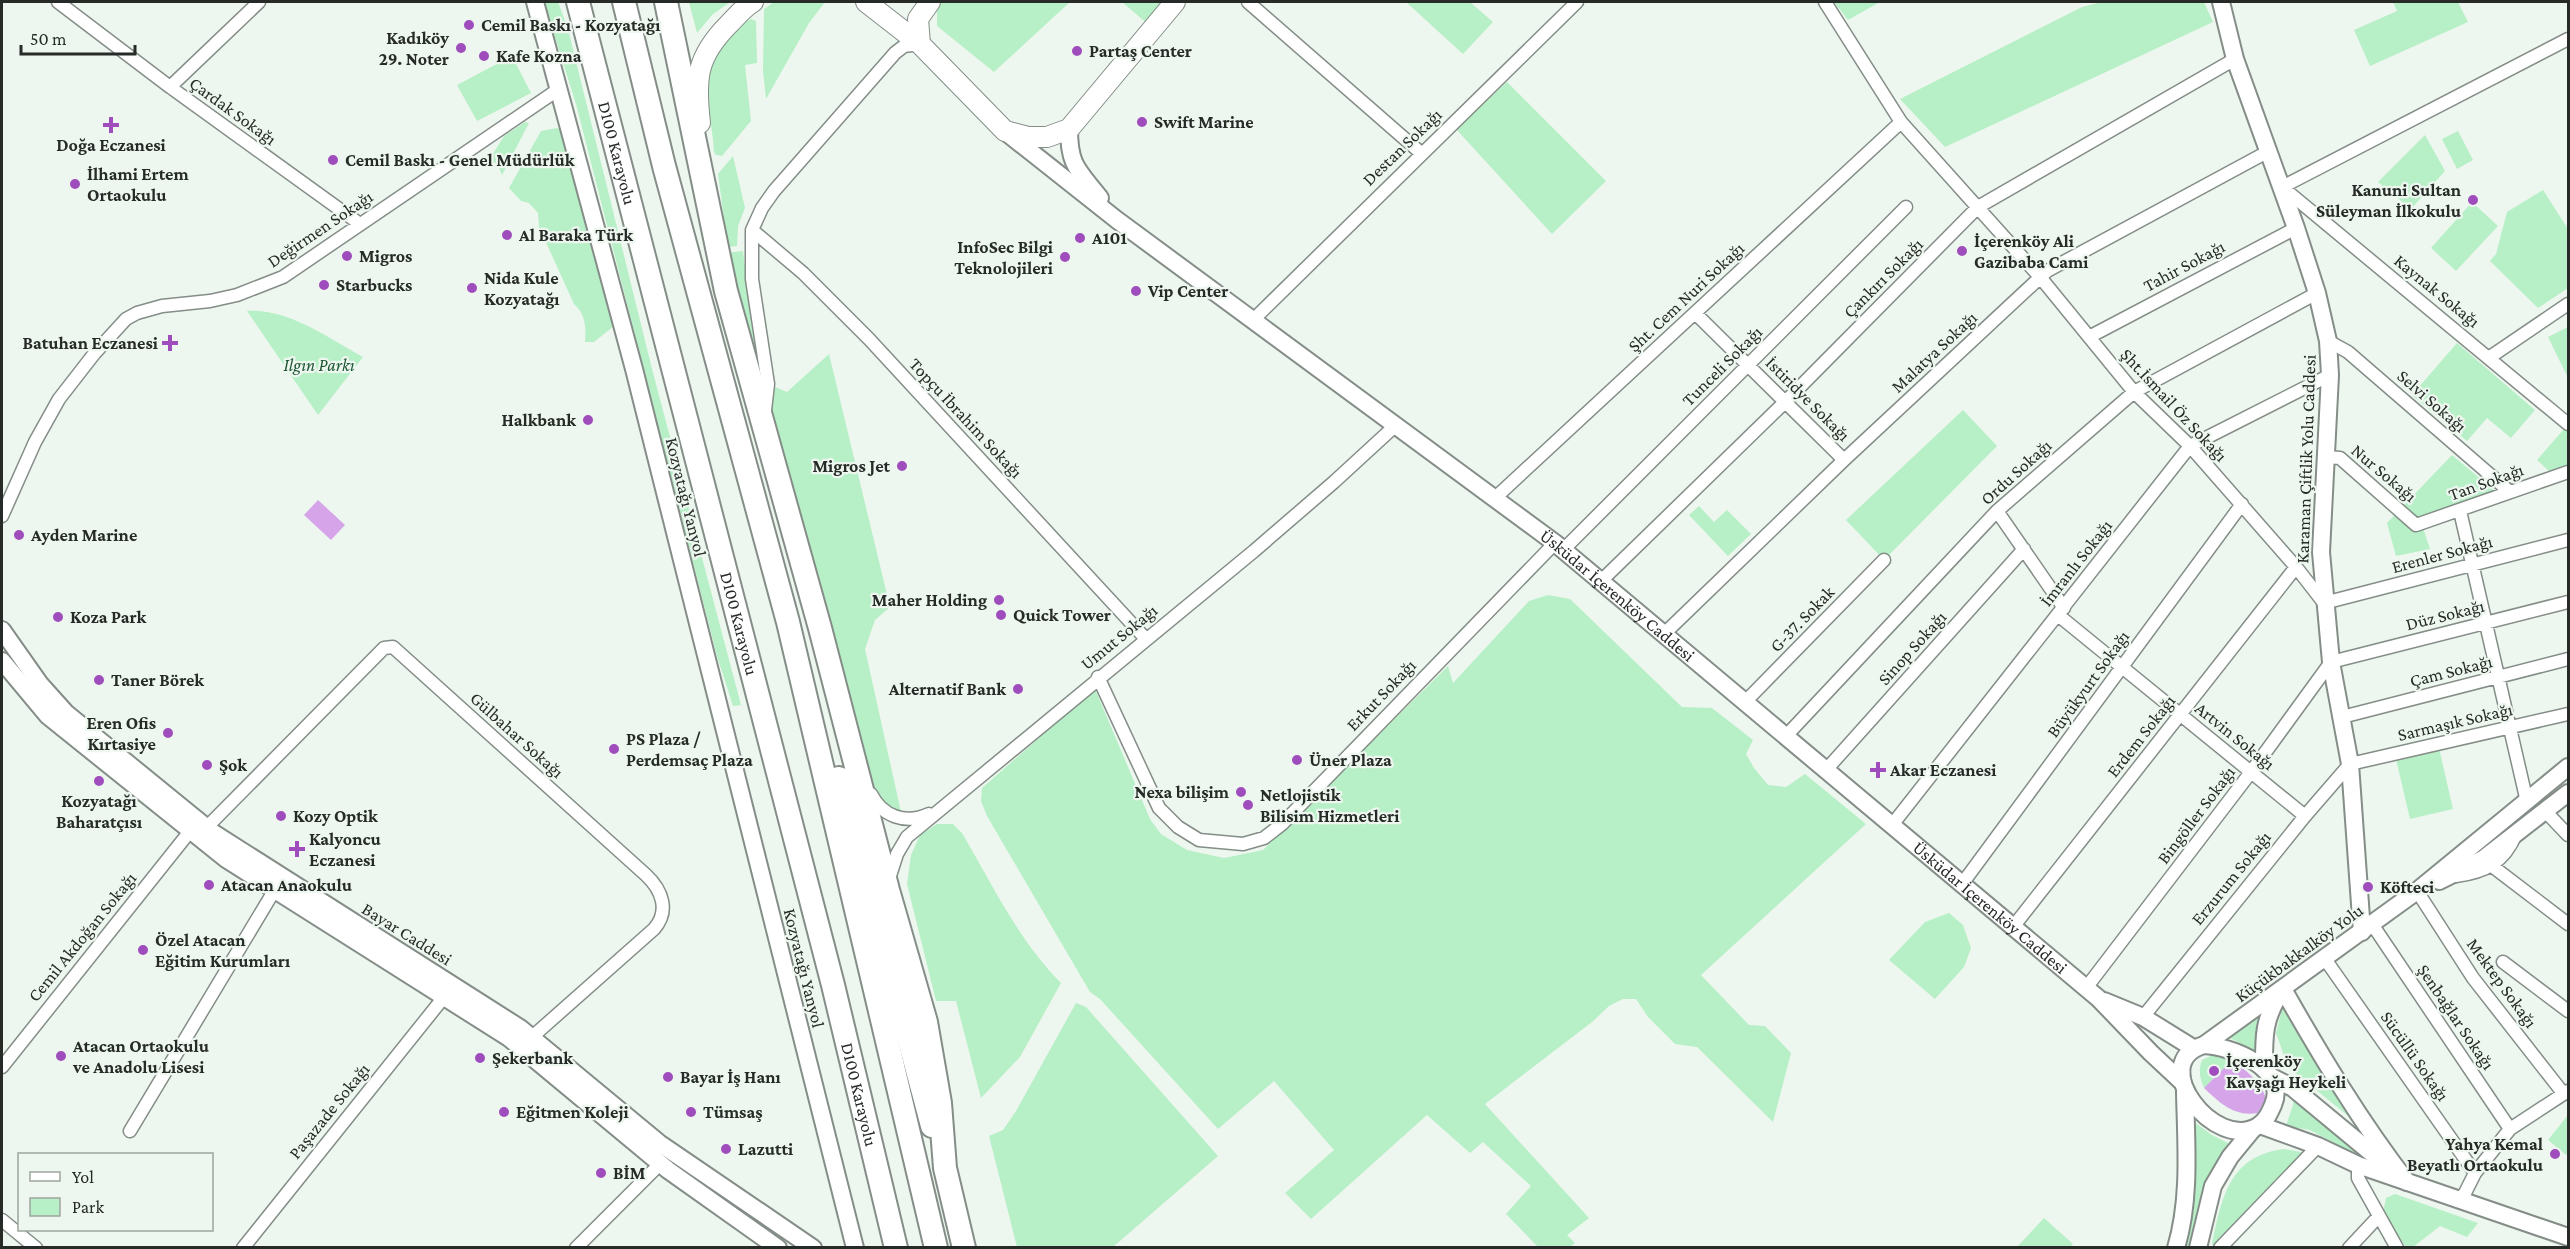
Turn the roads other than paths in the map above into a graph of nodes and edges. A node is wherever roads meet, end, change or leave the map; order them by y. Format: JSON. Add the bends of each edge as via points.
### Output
{"nodes":[{"id":1,"x":58,"y":2,"type":"edge"},
{"id":2,"x":258,"y":2,"type":"edge"},
{"id":3,"x":535,"y":2,"type":"edge"},
{"id":4,"x":578,"y":2,"type":"edge"},
{"id":5,"x":624,"y":2,"type":"edge"},
{"id":6,"x":666,"y":2,"type":"edge"},
{"id":7,"x":753,"y":2,"type":"edge"},
{"id":8,"x":866,"y":2,"type":"edge"},
{"id":9,"x":930,"y":2,"type":"edge"},
{"id":10,"x":1175,"y":2,"type":"edge"},
{"id":11,"x":1248,"y":2,"type":"edge"},
{"id":12,"x":1577,"y":2,"type":"edge"},
{"id":13,"x":1825,"y":2,"type":"edge"},
{"id":14,"x":2221,"y":2,"type":"edge"},
{"id":15,"x":2568,"y":39,"type":"edge"},
{"id":16,"x":920,"y":44,"type":"junction"},
{"id":17,"x":2235,"y":59,"type":"junction"},
{"id":18,"x":170,"y":87,"type":"junction"},
{"id":19,"x":559,"y":88,"type":"junction"},
{"id":20,"x":1901,"y":122,"type":"junction"},
{"id":21,"x":1069,"y":129,"type":"junction"},
{"id":22,"x":1005,"y":131,"type":"junction"},
{"id":23,"x":2269,"y":151,"type":"junction"},
{"id":24,"x":1421,"y":153,"type":"junction"},
{"id":25,"x":706,"y":185,"type":"junction"},
{"id":26,"x":2282,"y":187,"type":"junction"},
{"id":27,"x":1906,"y":207,"type":"dead end"},
{"id":28,"x":1978,"y":207,"type":"junction"},
{"id":29,"x":1117,"y":220,"type":"junction"},
{"id":30,"x":360,"y":224,"type":"junction"},
{"id":31,"x":2296,"y":228,"type":"junction"},
{"id":32,"x":752,"y":230,"type":"junction"},
{"id":33,"x":2040,"y":278,"type":"junction"},
{"id":34,"x":2317,"y":293,"type":"junction"},
{"id":35,"x":2568,"y":304,"type":"edge"},
{"id":36,"x":1695,"y":313,"type":"junction"},
{"id":37,"x":1253,"y":320,"type":"junction"},
{"id":38,"x":2089,"y":337,"type":"junction"},
{"id":39,"x":2328,"y":341,"type":"junction"},
{"id":40,"x":2490,"y":357,"type":"junction"},
{"id":41,"x":1748,"y":365,"type":"junction"},
{"id":42,"x":2330,"y":375,"type":"junction"},
{"id":43,"x":2134,"y":392,"type":"junction"},
{"id":44,"x":1785,"y":402,"type":"junction"},
{"id":45,"x":763,"y":423,"type":"junction"},
{"id":46,"x":2568,"y":424,"type":"edge"},
{"id":47,"x":1396,"y":425,"type":"junction"},
{"id":48,"x":2190,"y":446,"type":"junction"},
{"id":49,"x":2326,"y":457,"type":"junction"},
{"id":50,"x":1844,"y":460,"type":"junction"},
{"id":51,"x":2568,"y":472,"type":"edge"},
{"id":52,"x":2510,"y":492,"type":"junction"},
{"id":53,"x":1494,"y":498,"type":"junction"},
{"id":54,"x":2242,"y":504,"type":"junction"},
{"id":55,"x":1997,"y":511,"type":"junction"},
{"id":56,"x":2460,"y":511,"type":"junction"},
{"id":57,"x":2,"y":516,"type":"edge"},
{"id":58,"x":2416,"y":525,"type":"joint"},
{"id":59,"x":2568,"y":540,"type":"edge"},
{"id":60,"x":1559,"y":546,"type":"junction"},
{"id":61,"x":2024,"y":549,"type":"junction"},
{"id":62,"x":1884,"y":560,"type":"dead end"},
{"id":63,"x":2472,"y":564,"type":"junction"},
{"id":64,"x":2296,"y":567,"type":"junction"},
{"id":65,"x":1601,"y":581,"type":"junction"},
{"id":66,"x":2568,"y":602,"type":"edge"},
{"id":67,"x":2324,"y":603,"type":"junction"},
{"id":68,"x":2061,"y":611,"type":"junction"},
{"id":69,"x":788,"y":622,"type":"junction"},
{"id":70,"x":2486,"y":623,"type":"junction"},
{"id":71,"x":2,"y":630,"type":"edge"},
{"id":72,"x":1664,"y":634,"type":"junction"},
{"id":73,"x":1146,"y":639,"type":"junction"},
{"id":74,"x":14,"y":649,"type":"junction"},
{"id":75,"x":2568,"y":659,"type":"edge"},
{"id":76,"x":2331,"y":663,"type":"junction"},
{"id":77,"x":2122,"y":667,"type":"junction"},
{"id":78,"x":4,"y":671,"type":"edge"},
{"id":79,"x":1098,"y":677,"type":"junction"},
{"id":80,"x":2498,"y":677,"type":"junction"},
{"id":81,"x":1745,"y":702,"type":"junction"},
{"id":82,"x":2568,"y":714,"type":"edge"},
{"id":83,"x":2181,"y":715,"type":"junction"},
{"id":84,"x":2342,"y":717,"type":"junction"},
{"id":85,"x":2510,"y":728,"type":"junction"},
{"id":86,"x":1786,"y":736,"type":"junction"},
{"id":87,"x":2350,"y":764,"type":"junction"},
{"id":88,"x":856,"y":766,"type":"junction"},
{"id":89,"x":2568,"y":767,"type":"edge"},
{"id":90,"x":1826,"y":770,"type":"junction"},
{"id":91,"x":2251,"y":772,"type":"junction"},
{"id":92,"x":2568,"y":793,"type":"edge"},
{"id":93,"x":2527,"y":802,"type":"junction"},
{"id":94,"x":938,"y":809,"type":"junction"},
{"id":95,"x":2545,"y":811,"type":"junction"},
{"id":96,"x":2305,"y":816,"type":"junction"},
{"id":97,"x":1892,"y":825,"type":"junction"},
{"id":98,"x":198,"y":829,"type":"junction"},
{"id":99,"x":2516,"y":834,"type":"junction"},
{"id":100,"x":2568,"y":835,"type":"edge"},
{"id":101,"x":2492,"y":866,"type":"junction"},
{"id":102,"x":2446,"y":878,"type":"junction"},
{"id":103,"x":1962,"y":884,"type":"junction"},
{"id":104,"x":888,"y":890,"type":"junction"},
{"id":105,"x":274,"y":891,"type":"junction"},
{"id":106,"x":2417,"y":891,"type":"junction"},
{"id":107,"x":2568,"y":924,"type":"edge"},
{"id":108,"x":2013,"y":927,"type":"junction"},
{"id":109,"x":2367,"y":928,"type":"junction"},
{"id":110,"x":2325,"y":959,"type":"junction"},
{"id":111,"x":2503,"y":962,"type":"dead end"},
{"id":112,"x":2283,"y":989,"type":"junction"},
{"id":113,"x":2092,"y":993,"type":"junction"},
{"id":114,"x":444,"y":997,"type":"junction"},
{"id":115,"x":2568,"y":1011,"type":"edge"},
{"id":116,"x":2143,"y":1017,"type":"junction"},
{"id":117,"x":532,"y":1037,"type":"junction"},
{"id":118,"x":2198,"y":1047,"type":"junction"},
{"id":119,"x":2,"y":1067,"type":"edge"},
{"id":120,"x":2267,"y":1072,"type":"junction"},
{"id":121,"x":2183,"y":1087,"type":"junction"},
{"id":122,"x":2566,"y":1092,"type":"edge"},
{"id":123,"x":2257,"y":1127,"type":"junction"},
{"id":124,"x":2510,"y":1129,"type":"junction"},
{"id":125,"x":130,"y":1131,"type":"dead end"},
{"id":126,"x":2318,"y":1146,"type":"junction"},
{"id":127,"x":660,"y":1164,"type":"junction"},
{"id":128,"x":2358,"y":1165,"type":"junction"},
{"id":129,"x":945,"y":1168,"type":"junction"},
{"id":130,"x":2475,"y":1173,"type":"junction"},
{"id":131,"x":2408,"y":1183,"type":"junction"},
{"id":132,"x":2458,"y":1201,"type":"junction"},
{"id":133,"x":2378,"y":1217,"type":"junction"},
{"id":134,"x":2,"y":1220,"type":"edge"},
{"id":135,"x":2568,"y":1237,"type":"edge"},
{"id":136,"x":36,"y":1248,"type":"edge"},
{"id":137,"x":243,"y":1248,"type":"edge"},
{"id":138,"x":576,"y":1248,"type":"edge"},
{"id":139,"x":778,"y":1248,"type":"edge"},
{"id":140,"x":813,"y":1248,"type":"edge"},
{"id":141,"x":855,"y":1248,"type":"edge"},
{"id":142,"x":896,"y":1248,"type":"edge"},
{"id":143,"x":936,"y":1248,"type":"edge"},
{"id":144,"x":964,"y":1248,"type":"edge"},
{"id":145,"x":2175,"y":1248,"type":"edge"},
{"id":146,"x":2198,"y":1248,"type":"edge"},
{"id":147,"x":2220,"y":1248,"type":"edge"},
{"id":148,"x":2349,"y":1248,"type":"edge"},
{"id":149,"x":2397,"y":1248,"type":"edge"}],
"edges":[{"from":1,"to":18,"type":"street","name":"Çardak Sokağı"},
{"from":2,"to":18,"type":"street"},
{"from":3,"to":19,"type":"main road","name":"Kozyatağı Yanyol"},
{"from":4,"to":142,"type":"highway","name":"D100 Karayolu","via":[[833,985]]},
{"from":5,"to":69,"type":"highway","name":"D100 Karayolu","via":[[664,165]]},
{"from":6,"to":25,"type":"highway"},
{"from":7,"to":25,"type":"main road","via":[[713,40],[700,63],[697,91]]},
{"from":8,"to":16,"type":"main road","name":"Üsküdar İçerenköy Caddesi"},
{"from":9,"to":16,"type":"main road","via":[[918,19]]},
{"from":10,"to":21,"type":"main road"},
{"from":11,"to":24,"type":"street"},
{"from":12,"to":24,"type":"street","name":"Destan Sokağı"},
{"from":13,"to":20,"type":"street","name":"Şht.İsmail Öz Sokağı"},
{"from":14,"to":17,"type":"main road","name":"Karaman Çiftlik Yolu Caddesi"},
{"from":15,"to":26,"type":"street"},
{"from":16,"to":22,"type":"main road","name":"Üsküdar İçerenköy Caddesi"},
{"from":16,"to":32,"type":"street","via":[[904,46],[895,53],[774,191]]},
{"from":17,"to":23,"type":"main road","name":"Karaman Çiftlik Yolu Caddesi"},
{"from":17,"to":28,"type":"street","name":"Çankırı Sokağı"},
{"from":18,"to":30,"type":"street","name":"Çardak Sokağı"},
{"from":19,"to":30,"type":"street","name":"Değirmen Sokağı"},
{"from":19,"to":141,"type":"main road","name":"Kozyatağı Yanyol","via":[[634,369]]},
{"from":20,"to":28,"type":"street","name":"Şht.İsmail Öz Sokağı"},
{"from":20,"to":36,"type":"street","name":"Şht. Cem Nuri Sokağı"},
{"from":21,"to":22,"type":"main road","via":[[1047,137]]},
{"from":21,"to":29,"type":"main road","name":"Üsküdar İçerenköy Caddesi","via":[[1069,153],[1076,168]]},
{"from":22,"to":29,"type":"main road","name":"Üsküdar İçerenköy Caddesi"},
{"from":23,"to":26,"type":"main road","name":"Karaman Çiftlik Yolu Caddesi"},
{"from":23,"to":33,"type":"street","name":"Malatya Sokağı"},
{"from":24,"to":37,"type":"street","name":"Destan Sokağı"},
{"from":25,"to":45,"type":"highway","via":[[726,291]]},
{"from":26,"to":31,"type":"main road","name":"Karaman Çiftlik Yolu Caddesi"},
{"from":26,"to":40,"type":"street","name":"Kaynak Sokağı"},
{"from":27,"to":41,"type":"street","name":"Tunceli Sokağı"},
{"from":28,"to":33,"type":"street","name":"Şht.İsmail Öz Sokağı"},
{"from":28,"to":44,"type":"street","name":"Çankırı Sokağı"},
{"from":29,"to":37,"type":"main road","name":"Üsküdar İçerenköy Caddesi"},
{"from":30,"to":57,"type":"street","name":"Değirmen Sokağı","via":[[287,275],[263,286],[210,301],[155,308],[126,319],[59,399],[34,442]]},
{"from":31,"to":34,"type":"main road","name":"Karaman Çiftlik Yolu Caddesi"},
{"from":31,"to":38,"type":"street","name":"Tahir Sokağı"},
{"from":32,"to":45,"type":"street","via":[[752,279],[768,384]]},
{"from":32,"to":73,"type":"street","name":"Topçu İbrahim Sokağı","via":[[803,273],[873,344]]},
{"from":33,"to":38,"type":"street","name":"Şht.İsmail Öz Sokağı"},
{"from":33,"to":50,"type":"street","name":"Malatya Sokağı"},
{"from":34,"to":39,"type":"main road","name":"Karaman Çiftlik Yolu Caddesi"},
{"from":34,"to":43,"type":"street","name":"Ordu Sokağı"},
{"from":35,"to":40,"type":"street"},
{"from":36,"to":41,"type":"street","name":"İstiridye Sokağı"},
{"from":36,"to":53,"type":"street","name":"Şht. Cem Nuri Sokağı"},
{"from":37,"to":47,"type":"main road","name":"Üsküdar İçerenköy Caddesi"},
{"from":38,"to":43,"type":"street","name":"Şht.İsmail Öz Sokağı"},
{"from":39,"to":42,"type":"main road","name":"Karaman Çiftlik Yolu Caddesi"},
{"from":39,"to":52,"type":"street","name":"Selvi Sokağı","via":[[2348,352]]},
{"from":40,"to":46,"type":"street","name":"Kaynak Sokağı"},
{"from":41,"to":44,"type":"street","name":"İstiridye Sokağı"},
{"from":41,"to":60,"type":"street","name":"Tunceli Sokağı"},
{"from":42,"to":48,"type":"street","name":"İmranlı Sokağı"},
{"from":42,"to":49,"type":"main road","name":"Karaman Çiftlik Yolu Caddesi"},
{"from":43,"to":48,"type":"street","name":"Şht.İsmail Öz Sokağı"},
{"from":43,"to":55,"type":"street","name":"Ordu Sokağı"},
{"from":44,"to":50,"type":"street","name":"İstiridye Sokağı"},
{"from":44,"to":65,"type":"street","name":"Çankırı Sokağı"},
{"from":45,"to":88,"type":"highway"},
{"from":47,"to":53,"type":"main road","name":"Üsküdar İçerenköy Caddesi"},
{"from":47,"to":73,"type":"street","name":"Umut Sokağı"},
{"from":48,"to":54,"type":"street","name":"Şht.İsmail Öz Sokağı"},
{"from":48,"to":68,"type":"street","name":"İmranlı Sokağı"},
{"from":49,"to":58,"type":"street","name":"Nur Sokağı","via":[[2340,458]]},
{"from":49,"to":67,"type":"main road","name":"Karaman Çiftlik Yolu Caddesi","via":[[2321,552]]},
{"from":50,"to":72,"type":"street","name":"Malatya Sokağı"},
{"from":51,"to":52,"type":"street","name":"Tan Sokağı"},
{"from":52,"to":56,"type":"street","name":"Tan Sokağı"},
{"from":53,"to":60,"type":"main road","name":"Üsküdar İçerenköy Caddesi"},
{"from":54,"to":64,"type":"street","name":"Şht.İsmail Öz Sokağı"},
{"from":54,"to":77,"type":"street","name":"Büyükyurt Sokağı"},
{"from":55,"to":61,"type":"street","name":"Artvin Sokağı"},
{"from":55,"to":86,"type":"street","name":"Ordu Sokağı"},
{"from":56,"to":58,"type":"street","name":"Tan Sokağı"},
{"from":56,"to":63,"type":"street"},
{"from":59,"to":63,"type":"street","name":"Erenler Sokağı"},
{"from":60,"to":65,"type":"main road","name":"Üsküdar İçerenköy Caddesi"},
{"from":60,"to":79,"type":"street","name":"Erkut Sokağı","via":[[1282,824],[1264,838],[1243,844],[1199,840],[1159,808]]},
{"from":61,"to":68,"type":"street","name":"Artvin Sokağı"},
{"from":61,"to":90,"type":"street","name":"Sinop Sokağı"},
{"from":62,"to":81,"type":"street","name":"G-37. Sokak"},
{"from":63,"to":67,"type":"street","name":"Erenler Sokağı"},
{"from":63,"to":70,"type":"street"},
{"from":64,"to":67,"type":"street","name":"Şht.İsmail Öz Sokağı"},
{"from":64,"to":83,"type":"street","name":"Erdem Sokağı"},
{"from":65,"to":72,"type":"main road","name":"Üsküdar İçerenköy Caddesi"},
{"from":66,"to":70,"type":"street","name":"Düz Sokağı"},
{"from":67,"to":76,"type":"main road","name":"Karaman Çiftlik Yolu Caddesi"},
{"from":68,"to":77,"type":"street","name":"Artvin Sokağı"},
{"from":68,"to":97,"type":"street","name":"İmranlı Sokağı"},
{"from":69,"to":129,"type":"highway","via":[[850,816]]},
{"from":69,"to":143,"type":"highway","name":"D100 Karayolu"},
{"from":70,"to":76,"type":"street","name":"Düz Sokağı"},
{"from":70,"to":80,"type":"street"},
{"from":71,"to":74,"type":"main road","name":"Bayar Caddesi"},
{"from":72,"to":81,"type":"main road","name":"Üsküdar İçerenköy Caddesi"},
{"from":73,"to":79,"type":"street","name":"Umut Sokağı"},
{"from":74,"to":78,"type":"street","via":[[15,658]]},
{"from":74,"to":98,"type":"main road","name":"Bayar Caddesi","via":[[66,713]]},
{"from":75,"to":80,"type":"street","name":"Çam Sokağı"},
{"from":76,"to":84,"type":"main road","name":"Karaman Çiftlik Yolu Caddesi"},
{"from":76,"to":91,"type":"street","name":"Bingöller Sokağı"},
{"from":77,"to":83,"type":"street","name":"Artvin Sokağı"},
{"from":77,"to":103,"type":"street","name":"Büyükyurt Sokağı"},
{"from":78,"to":98,"type":"main road","name":"Bayar Caddesi","via":[[48,716]]},
{"from":79,"to":94,"type":"street","name":"Umut Sokağı"},
{"from":80,"to":84,"type":"street","name":"Çam Sokağı"},
{"from":80,"to":85,"type":"street"},
{"from":81,"to":86,"type":"main road","name":"Üsküdar İçerenköy Caddesi"},
{"from":82,"to":85,"type":"street","name":"Sarmaşık Sokağı"},
{"from":83,"to":91,"type":"street","name":"Artvin Sokağı"},
{"from":83,"to":108,"type":"street","name":"Erdem Sokağı"},
{"from":84,"to":87,"type":"main road","name":"Karaman Çiftlik Yolu Caddesi"},
{"from":85,"to":87,"type":"street","name":"Sarmaşık Sokağı"},
{"from":85,"to":93,"type":"street"},
{"from":86,"to":90,"type":"main road","name":"Üsküdar İçerenköy Caddesi"},
{"from":87,"to":96,"type":"street","name":"Erzurum Sokağı"},
{"from":87,"to":109,"type":"main road","name":"Karaman Çiftlik Yolu Caddesi"},
{"from":88,"to":94,"type":"street","via":[[876,805],[889,815],[920,818]]},
{"from":88,"to":104,"type":"highway"},
{"from":89,"to":93,"type":"main road","name":"Küçükbakkalköy Yolu"},
{"from":90,"to":97,"type":"main road","name":"Üsküdar İçerenköy Caddesi"},
{"from":91,"to":96,"type":"street","name":"Artvin Sokağı"},
{"from":91,"to":113,"type":"street","name":"Bingöller Sokağı"},
{"from":92,"to":95,"type":"main road","name":"Küçükbakkalköy Yolu"},
{"from":93,"to":106,"type":"main road","name":"Küçükbakkalköy Yolu"},
{"from":94,"to":104,"type":"street","name":"Umut Sokağı","via":[[907,837],[889,874]]},
{"from":95,"to":99,"type":"main road","name":"Küçükbakkalköy Yolu"},
{"from":95,"to":100,"type":"street"},
{"from":96,"to":116,"type":"street","name":"Erzurum Sokağı"},
{"from":97,"to":103,"type":"main road","name":"Üsküdar İçerenköy Caddesi"},
{"from":98,"to":105,"type":"main road","name":"Bayar Caddesi","via":[[233,864]]},
{"from":98,"to":117,"type":"main road","name":"Bayar Caddesi"},
{"from":98,"to":117,"type":"street","name":"Gülbahar Sokağı","via":[[384,648],[393,647],[646,875],[660,895],[663,913],[654,929]]},
{"from":98,"to":119,"type":"street","name":"Cemil Akdoğan Sokağı"},
{"from":99,"to":101,"type":"street","via":[[2510,849]]},
{"from":99,"to":102,"type":"main road","name":"Küçükbakkalköy Yolu","via":[[2483,859]]},
{"from":101,"to":102,"type":"street","via":[[2474,874]]},
{"from":101,"to":107,"type":"street"},
{"from":102,"to":106,"type":"main road","name":"Küçükbakkalköy Yolu"},
{"from":103,"to":108,"type":"main road","name":"Üsküdar İçerenköy Caddesi"},
{"from":104,"to":129,"type":"highway","via":[[926,1022],[940,1103]]},
{"from":105,"to":114,"type":"main road","name":"Bayar Caddesi"},
{"from":105,"to":125,"type":"street"},
{"from":106,"to":109,"type":"main road","name":"Küçükbakkalköy Yolu"},
{"from":106,"to":122,"type":"street","name":"Mektep Sokağı","via":[[2473,978]]},
{"from":108,"to":113,"type":"main road","name":"Üsküdar İçerenköy Caddesi"},
{"from":109,"to":110,"type":"main road","name":"Küçükbakkalköy Yolu"},
{"from":109,"to":124,"type":"street","name":"Şenbağlar Sokağı"},
{"from":110,"to":112,"type":"main road","name":"Küçükbakkalköy Yolu"},
{"from":110,"to":130,"type":"street","name":"Sücüllü Sokağı"},
{"from":111,"to":115,"type":"street"},
{"from":112,"to":118,"type":"main road","name":"Küçükbakkalköy Yolu"},
{"from":112,"to":120,"type":"main road","via":[[2268,1013]]},
{"from":112,"to":131,"type":"main road","via":[[2316,1049],[2378,1145]]},
{"from":113,"to":116,"type":"main road"},
{"from":113,"to":121,"type":"main road"},
{"from":114,"to":127,"type":"main road","name":"Bayar Caddesi","via":[[522,1048]]},
{"from":114,"to":137,"type":"street","name":"Paşazade Sokağı"},
{"from":116,"to":118,"type":"main road"},
{"from":117,"to":140,"type":"main road","name":"Bayar Caddesi","via":[[659,1143]]},
{"from":118,"to":120,"type":"main road","via":[[2226,1048],[2253,1060]]},
{"from":118,"to":121,"type":"main road","via":[[2184,1060]]},
{"from":120,"to":123,"type":"main road","via":[[2276,1099],[2266,1120]]},
{"from":120,"to":131,"type":"main road","via":[[2293,1088]]},
{"from":121,"to":123,"type":"main road","via":[[2200,1111],[2223,1127],[2246,1132]]},
{"from":121,"to":145,"type":"main road","via":[[2187,1171]]},
{"from":122,"to":124,"type":"street"},
{"from":123,"to":126,"type":"main road"},
{"from":123,"to":146,"type":"main road","via":[[2230,1157],[2213,1186]]},
{"from":124,"to":130,"type":"street"},
{"from":126,"to":128,"type":"main road"},
{"from":126,"to":147,"type":"street"},
{"from":127,"to":138,"type":"street"},
{"from":127,"to":139,"type":"main road","name":"Bayar Caddesi"},
{"from":128,"to":131,"type":"main road"},
{"from":128,"to":133,"type":"street","via":[[2358,1178]]},
{"from":129,"to":144,"type":"highway"},
{"from":130,"to":132,"type":"street"},
{"from":131,"to":132,"type":"main road"},
{"from":132,"to":135,"type":"main road"},
{"from":133,"to":148,"type":"street"},
{"from":133,"to":149,"type":"street"},
{"from":134,"to":136,"type":"street"}]}
